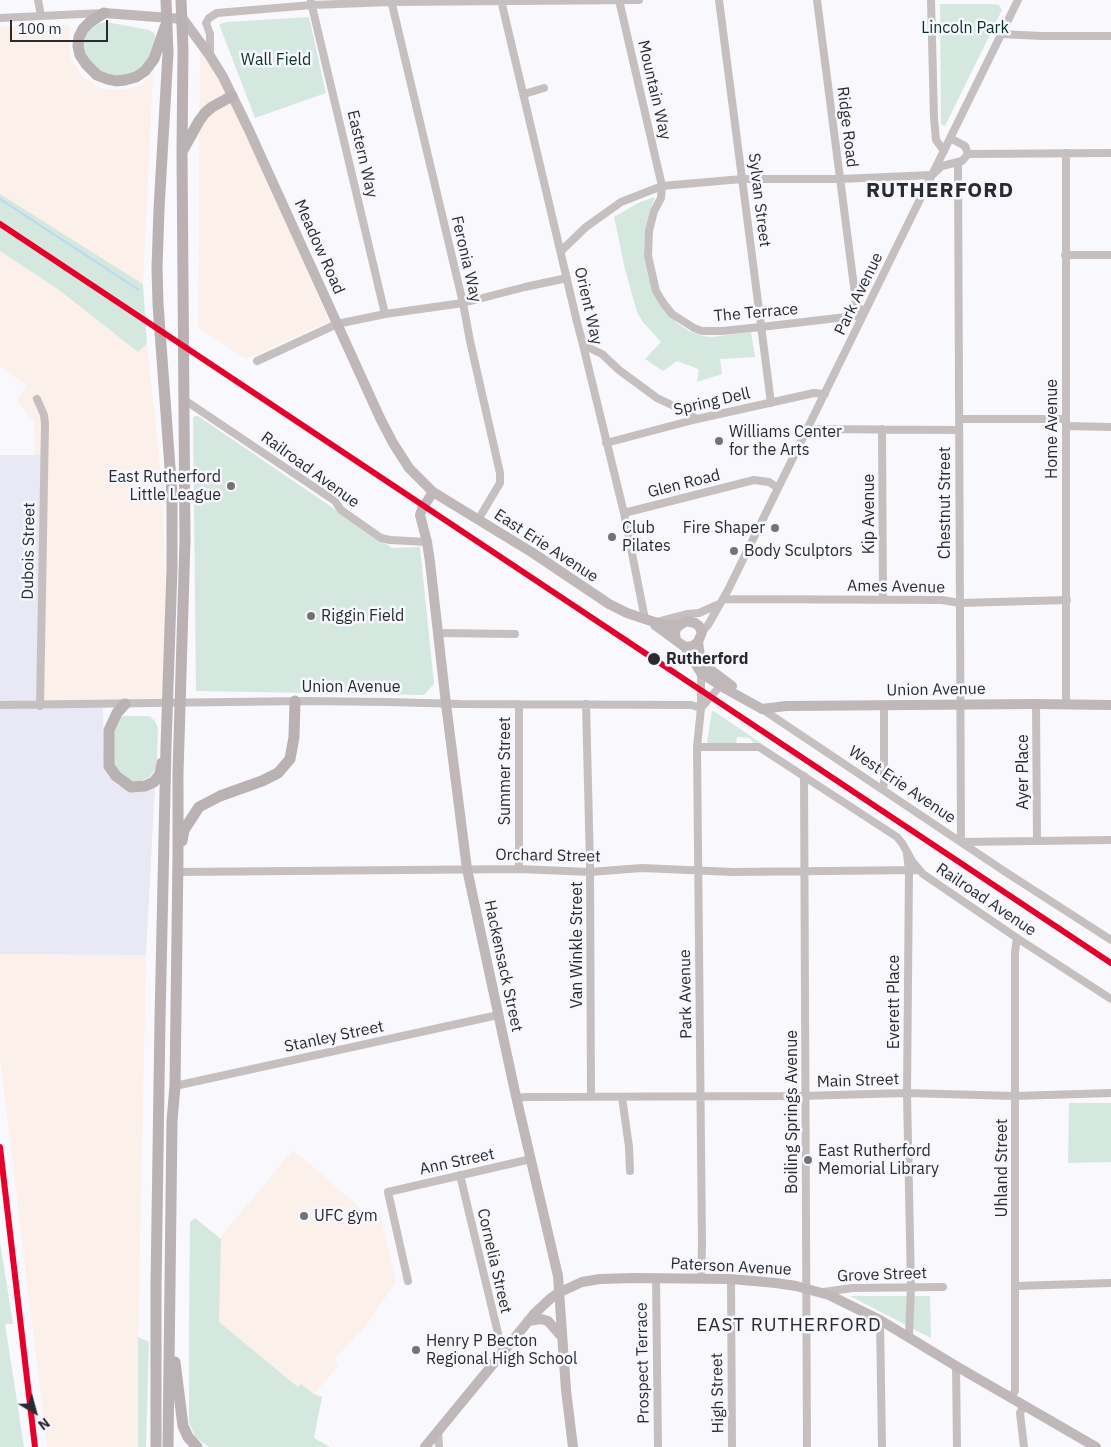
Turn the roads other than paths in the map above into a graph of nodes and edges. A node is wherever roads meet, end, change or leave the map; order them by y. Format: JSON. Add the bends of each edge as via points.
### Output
{"nodes":[{"id":1,"x":38,"y":0,"type":"edge"},
{"id":2,"x":166,"y":0,"type":"edge"},
{"id":3,"x":181,"y":0,"type":"edge"},
{"id":4,"x":619,"y":0,"type":"edge"},
{"id":5,"x":639,"y":0,"type":"edge"},
{"id":6,"x":719,"y":0,"type":"edge"},
{"id":7,"x":817,"y":0,"type":"edge"},
{"id":8,"x":931,"y":0,"type":"edge"},
{"id":9,"x":1017,"y":0,"type":"edge"},
{"id":10,"x":391,"y":1,"type":"edge"},
{"id":11,"x":502,"y":1,"type":"edge"},
{"id":12,"x":311,"y":2,"type":"edge"},
{"id":13,"x":104,"y":13,"type":"junction"},
{"id":14,"x":41,"y":16,"type":"junction"},
{"id":15,"x":0,"y":18,"type":"edge"},
{"id":16,"x":175,"y":18,"type":"junction"},
{"id":17,"x":1001,"y":34,"type":"junction"},
{"id":18,"x":1111,"y":36,"type":"edge"},
{"id":19,"x":210,"y":56,"type":"junction"},
{"id":20,"x":544,"y":88,"type":"dead end"},
{"id":21,"x":524,"y":94,"type":"junction"},
{"id":22,"x":232,"y":96,"type":"junction"},
{"id":23,"x":950,"y":138,"type":"junction"},
{"id":24,"x":944,"y":151,"type":"junction"},
{"id":25,"x":182,"y":152,"type":"junction"},
{"id":26,"x":1066,"y":153,"type":"junction"},
{"id":27,"x":1111,"y":153,"type":"edge"},
{"id":28,"x":968,"y":154,"type":"junction"},
{"id":29,"x":958,"y":163,"type":"junction"},
{"id":30,"x":932,"y":175,"type":"junction"},
{"id":31,"x":742,"y":179,"type":"junction"},
{"id":32,"x":840,"y":179,"type":"junction"},
{"id":33,"x":662,"y":186,"type":"junction"},
{"id":34,"x":561,"y":251,"type":"junction"},
{"id":35,"x":1065,"y":255,"type":"junction"},
{"id":36,"x":1111,"y":255,"type":"edge"},
{"id":37,"x":567,"y":278,"type":"junction"},
{"id":38,"x":463,"y":303,"type":"junction"},
{"id":39,"x":385,"y":314,"type":"junction"},
{"id":40,"x":863,"y":315,"type":"junction"},
{"id":41,"x":338,"y":324,"type":"junction"},
{"id":42,"x":761,"y":327,"type":"junction"},
{"id":43,"x":583,"y":345,"type":"junction"},
{"id":44,"x":257,"y":361,"type":"dead end"},
{"id":45,"x":825,"y":394,"type":"junction"},
{"id":46,"x":37,"y":399,"type":"dead end"},
{"id":47,"x":183,"y":399,"type":"junction"},
{"id":48,"x":771,"y":403,"type":"junction"},
{"id":49,"x":697,"y":419,"type":"junction"},
{"id":50,"x":959,"y":419,"type":"junction"},
{"id":51,"x":1066,"y":423,"type":"junction"},
{"id":52,"x":1111,"y":426,"type":"edge"},
{"id":53,"x":808,"y":429,"type":"junction"},
{"id":54,"x":882,"y":429,"type":"junction"},
{"id":55,"x":958,"y":430,"type":"junction"},
{"id":56,"x":606,"y":443,"type":"junction"},
{"id":57,"x":778,"y":488,"type":"junction"},
{"id":58,"x":433,"y":492,"type":"junction"},
{"id":59,"x":624,"y":513,"type":"junction"},
{"id":60,"x":478,"y":520,"type":"junction"},
{"id":61,"x":427,"y":542,"type":"junction"},
{"id":62,"x":883,"y":600,"type":"junction"},
{"id":63,"x":1067,"y":600,"type":"junction"},
{"id":64,"x":720,"y":602,"type":"junction"},
{"id":65,"x":960,"y":603,"type":"junction"},
{"id":66,"x":650,"y":621,"type":"junction"},
{"id":67,"x":692,"y":621,"type":"junction"},
{"id":68,"x":678,"y":626,"type":"junction"},
{"id":69,"x":438,"y":633,"type":"junction"},
{"id":70,"x":515,"y":634,"type":"dead end"},
{"id":71,"x":700,"y":637,"type":"junction"},
{"id":72,"x":676,"y":640,"type":"junction"},
{"id":73,"x":685,"y":647,"type":"junction"},
{"id":74,"x":702,"y":669,"type":"junction"},
{"id":75,"x":720,"y":686,"type":"junction"},
{"id":76,"x":294,"y":701,"type":"junction"},
{"id":77,"x":125,"y":704,"type":"junction"},
{"id":78,"x":168,"y":704,"type":"junction"},
{"id":79,"x":180,"y":704,"type":"junction"},
{"id":80,"x":446,"y":704,"type":"junction"},
{"id":81,"x":519,"y":704,"type":"junction"},
{"id":82,"x":586,"y":704,"type":"junction"},
{"id":83,"x":1036,"y":704,"type":"junction"},
{"id":84,"x":1066,"y":704,"type":"junction"},
{"id":85,"x":0,"y":705,"type":"edge"},
{"id":86,"x":961,"y":705,"type":"junction"},
{"id":87,"x":1111,"y":705,"type":"edge"},
{"id":88,"x":40,"y":706,"type":"junction"},
{"id":89,"x":884,"y":706,"type":"junction"},
{"id":90,"x":701,"y":708,"type":"junction"},
{"id":91,"x":762,"y":709,"type":"junction"},
{"id":92,"x":166,"y":746,"type":"junction"},
{"id":93,"x":697,"y":747,"type":"junction"},
{"id":94,"x":804,"y":776,"type":"junction"},
{"id":95,"x":883,"y":790,"type":"junction"},
{"id":96,"x":1037,"y":840,"type":"junction"},
{"id":97,"x":1111,"y":840,"type":"edge"},
{"id":98,"x":961,"y":842,"type":"junction"},
{"id":99,"x":906,"y":849,"type":"junction"},
{"id":100,"x":178,"y":858,"type":"junction"},
{"id":101,"x":467,"y":869,"type":"junction"},
{"id":102,"x":519,"y":869,"type":"junction"},
{"id":103,"x":919,"y":870,"type":"junction"},
{"id":104,"x":698,"y":871,"type":"junction"},
{"id":105,"x":805,"y":871,"type":"junction"},
{"id":106,"x":909,"y":871,"type":"junction"},
{"id":107,"x":177,"y":872,"type":"junction"},
{"id":108,"x":590,"y":872,"type":"junction"},
{"id":109,"x":1017,"y":938,"type":"junction"},
{"id":110,"x":1111,"y":940,"type":"edge"},
{"id":111,"x":1111,"y":1000,"type":"edge"},
{"id":112,"x":498,"y":1014,"type":"junction"},
{"id":113,"x":174,"y":1086,"type":"junction"},
{"id":114,"x":908,"y":1093,"type":"junction"},
{"id":115,"x":1111,"y":1093,"type":"edge"},
{"id":116,"x":701,"y":1096,"type":"junction"},
{"id":117,"x":805,"y":1096,"type":"junction"},
{"id":118,"x":1015,"y":1096,"type":"junction"},
{"id":119,"x":591,"y":1097,"type":"junction"},
{"id":120,"x":622,"y":1097,"type":"junction"},
{"id":121,"x":516,"y":1098,"type":"junction"},
{"id":122,"x":531,"y":1159,"type":"junction"},
{"id":123,"x":630,"y":1171,"type":"dead end"},
{"id":124,"x":460,"y":1175,"type":"junction"},
{"id":125,"x":656,"y":1278,"type":"junction"},
{"id":126,"x":700,"y":1279,"type":"junction"},
{"id":127,"x":731,"y":1279,"type":"junction"},
{"id":128,"x":408,"y":1281,"type":"dead end"},
{"id":129,"x":1111,"y":1283,"type":"edge"},
{"id":130,"x":1016,"y":1286,"type":"junction"},
{"id":131,"x":911,"y":1287,"type":"junction"},
{"id":132,"x":943,"y":1287,"type":"dead end"},
{"id":133,"x":806,"y":1289,"type":"junction"},
{"id":134,"x":558,"y":1292,"type":"junction"},
{"id":135,"x":822,"y":1292,"type":"junction"},
{"id":136,"x":170,"y":1316,"type":"junction"},
{"id":137,"x":880,"y":1320,"type":"junction"},
{"id":138,"x":528,"y":1321,"type":"junction"},
{"id":139,"x":561,"y":1336,"type":"junction"},
{"id":140,"x":909,"y":1336,"type":"junction"},
{"id":141,"x":503,"y":1354,"type":"junction"},
{"id":142,"x":956,"y":1366,"type":"junction"},
{"id":143,"x":1011,"y":1397,"type":"junction"},
{"id":144,"x":1024,"y":1405,"type":"junction"},
{"id":145,"x":438,"y":1431,"type":"junction"},
{"id":146,"x":156,"y":1447,"type":"edge"},
{"id":147,"x":168,"y":1447,"type":"edge"},
{"id":148,"x":197,"y":1447,"type":"edge"},
{"id":149,"x":425,"y":1447,"type":"edge"},
{"id":150,"x":439,"y":1447,"type":"edge"},
{"id":151,"x":572,"y":1447,"type":"edge"},
{"id":152,"x":658,"y":1447,"type":"edge"},
{"id":153,"x":732,"y":1447,"type":"edge"},
{"id":154,"x":807,"y":1447,"type":"edge"},
{"id":155,"x":882,"y":1447,"type":"edge"},
{"id":156,"x":956,"y":1447,"type":"edge"},
{"id":157,"x":1024,"y":1447,"type":"edge"},
{"id":158,"x":1096,"y":1447,"type":"edge"}],
"edges":[{"from":1,"to":14,"type":"street"},
{"from":2,"to":16,"type":"highway"},
{"from":3,"to":16,"type":"highway"},
{"from":4,"to":5,"type":"street"},
{"from":4,"to":11,"type":"street"},
{"from":4,"to":33,"type":"street","name":"Mountain Way"},
{"from":6,"to":31,"type":"street","name":"Sylvan Street"},
{"from":7,"to":32,"type":"street","name":"Ridge Road"},
{"from":8,"to":24,"type":"street","via":[[934,118],[936,140]]},
{"from":9,"to":17,"type":"street","name":"Park Avenue"},
{"from":10,"to":11,"type":"street"},
{"from":10,"to":12,"type":"street"},
{"from":10,"to":38,"type":"street","name":"Feronia Way"},
{"from":11,"to":21,"type":"street","name":"Orient Way"},
{"from":12,"to":19,"type":"street","via":[[213,15],[206,23],[210,34]]},
{"from":12,"to":39,"type":"street","name":"Eastern Way"},
{"from":13,"to":14,"type":"street"},
{"from":13,"to":16,"type":"main road"},
{"from":13,"to":16,"type":"highway","via":[[83,29],[78,41],[79,50],[93,72],[116,81],[131,79],[148,68]]},
{"from":14,"to":15,"type":"street"},
{"from":16,"to":19,"type":"main road","name":"Meadow Road"},
{"from":16,"to":25,"type":"highway"},
{"from":16,"to":78,"type":"highway","via":[[167,87],[157,268],[172,495]]},
{"from":17,"to":18,"type":"street"},
{"from":17,"to":23,"type":"street","name":"Park Avenue"},
{"from":19,"to":22,"type":"main road","name":"Meadow Road"},
{"from":20,"to":21,"type":"street"},
{"from":21,"to":34,"type":"street","name":"Orient Way"},
{"from":22,"to":25,"type":"highway","via":[[205,113]]},
{"from":22,"to":41,"type":"main road","name":"Meadow Road"},
{"from":23,"to":24,"type":"street","name":"Park Avenue"},
{"from":23,"to":28,"type":"street","via":[[965,146]]},
{"from":24,"to":30,"type":"street","name":"Park Avenue"},
{"from":25,"to":47,"type":"highway"},
{"from":26,"to":27,"type":"street"},
{"from":26,"to":28,"type":"street"},
{"from":26,"to":35,"type":"street","name":"Home Avenue"},
{"from":28,"to":29,"type":"street"},
{"from":29,"to":30,"type":"street","via":[[942,166]]},
{"from":29,"to":50,"type":"street","name":"Chestnut Street"},
{"from":30,"to":32,"type":"street"},
{"from":30,"to":40,"type":"street","name":"Park Avenue"},
{"from":31,"to":32,"type":"street"},
{"from":31,"to":33,"type":"street"},
{"from":31,"to":42,"type":"street","name":"Sylvan Street"},
{"from":32,"to":40,"type":"street","name":"Ridge Road","via":[[856,302]]},
{"from":33,"to":34,"type":"street","via":[[621,202],[586,227]]},
{"from":33,"to":42,"type":"street","name":"The Terrace","via":[[649,231],[648,256],[656,291],[664,304],[672,314],[702,331]]},
{"from":34,"to":37,"type":"street","name":"Orient Way"},
{"from":35,"to":36,"type":"street"},
{"from":35,"to":51,"type":"street","name":"Home Avenue"},
{"from":37,"to":38,"type":"street"},
{"from":37,"to":43,"type":"street","name":"Orient Way"},
{"from":38,"to":39,"type":"street"},
{"from":38,"to":60,"type":"street","name":"Feronia Way","via":[[500,473],[500,483]]},
{"from":39,"to":41,"type":"street"},
{"from":40,"to":42,"type":"street","name":"The Terrace"},
{"from":40,"to":45,"type":"street","name":"Park Avenue"},
{"from":41,"to":44,"type":"street"},
{"from":41,"to":58,"type":"main road","name":"Meadow Road","via":[[393,444],[409,468]]},
{"from":42,"to":48,"type":"street","name":"Sylvan Street"},
{"from":43,"to":49,"type":"street","via":[[602,354],[657,398]]},
{"from":43,"to":56,"type":"street","name":"Orient Way"},
{"from":45,"to":48,"type":"street","name":"Spring Dell","via":[[814,393]]},
{"from":45,"to":53,"type":"street","name":"Park Avenue"},
{"from":46,"to":88,"type":"street","name":"Dubois Street","via":[[46,424]]},
{"from":47,"to":61,"type":"street","name":"Railroad Avenue","via":[[335,501],[341,510],[381,538]]},
{"from":47,"to":79,"type":"highway"},
{"from":48,"to":49,"type":"street","name":"Spring Dell"},
{"from":49,"to":56,"type":"street","name":"Spring Dell"},
{"from":50,"to":51,"type":"street"},
{"from":50,"to":55,"type":"street","name":"Chestnut Street"},
{"from":51,"to":52,"type":"street"},
{"from":51,"to":63,"type":"street","name":"Home Avenue"},
{"from":53,"to":54,"type":"street"},
{"from":53,"to":57,"type":"street","name":"Park Avenue"},
{"from":54,"to":55,"type":"street"},
{"from":54,"to":62,"type":"street","name":"Kip Avenue"},
{"from":55,"to":65,"type":"street","name":"Chestnut Street"},
{"from":56,"to":59,"type":"street","name":"Orient Way"},
{"from":57,"to":59,"type":"street","name":"Glen Road","via":[[770,482],[754,480]]},
{"from":57,"to":64,"type":"street","name":"Park Avenue"},
{"from":58,"to":60,"type":"main road","name":"East Erie Avenue"},
{"from":58,"to":61,"type":"main road","name":"Hackensack Street","via":[[420,515]]},
{"from":59,"to":66,"type":"street","name":"Orient Way"},
{"from":60,"to":66,"type":"main road","name":"East Erie Avenue","via":[[609,604]]},
{"from":61,"to":69,"type":"main road","name":"Hackensack Street"},
{"from":62,"to":64,"type":"street","name":"Ames Avenue"},
{"from":62,"to":65,"type":"street","name":"Ames Avenue"},
{"from":63,"to":65,"type":"street","name":"Ames Avenue"},
{"from":63,"to":84,"type":"street","name":"Home Avenue"},
{"from":64,"to":66,"type":"street","via":[[699,613]]},
{"from":64,"to":67,"type":"street","name":"Park Avenue","via":[[703,617]]},
{"from":64,"to":71,"type":"street","name":"Park Avenue"},
{"from":65,"to":86,"type":"street","name":"Chestnut Street"},
{"from":66,"to":68,"type":"main road","name":"East Erie Avenue"},
{"from":66,"to":72,"type":"main road","name":"East Erie Avenue"},
{"from":67,"to":68,"type":"main road"},
{"from":67,"to":71,"type":"main road","via":[[698,625]]},
{"from":68,"to":72,"type":"main road"},
{"from":69,"to":70,"type":"street"},
{"from":69,"to":80,"type":"main road","name":"Hackensack Street"},
{"from":71,"to":73,"type":"main road","via":[[693,646]]},
{"from":71,"to":74,"type":"main road"},
{"from":72,"to":73,"type":"main road"},
{"from":73,"to":74,"type":"main road","name":"West Erie Avenue"},
{"from":74,"to":75,"type":"main road","name":"West Erie Avenue"},
{"from":74,"to":90,"type":"street","name":"Park Avenue"},
{"from":74,"to":91,"type":"main road"},
{"from":75,"to":90,"type":"street"},
{"from":75,"to":91,"type":"main road","name":"West Erie Avenue"},
{"from":76,"to":79,"type":"street","name":"Union Avenue"},
{"from":76,"to":80,"type":"street","name":"Union Avenue"},
{"from":76,"to":100,"type":"highway","via":[[290,759],[278,773],[199,807],[184,830]]},
{"from":77,"to":78,"type":"street","name":"Union Avenue"},
{"from":77,"to":88,"type":"street","name":"Union Avenue"},
{"from":77,"to":92,"type":"highway","via":[[109,730],[109,766],[116,776],[130,787],[154,782],[160,774]]},
{"from":78,"to":79,"type":"street","name":"Union Avenue"},
{"from":78,"to":92,"type":"highway"},
{"from":79,"to":100,"type":"highway"},
{"from":80,"to":81,"type":"street","name":"Union Avenue"},
{"from":80,"to":101,"type":"main road","name":"Hackensack Street"},
{"from":81,"to":82,"type":"street","name":"Union Avenue"},
{"from":81,"to":102,"type":"street","name":"Summer Street"},
{"from":82,"to":90,"type":"street","name":"Union Avenue","via":[[691,705]]},
{"from":82,"to":108,"type":"street","name":"Van Winkle Street"},
{"from":83,"to":84,"type":"main road","name":"Union Avenue"},
{"from":83,"to":86,"type":"main road","name":"Union Avenue"},
{"from":83,"to":96,"type":"street","name":"Ayer Place"},
{"from":84,"to":87,"type":"main road","name":"Union Avenue"},
{"from":85,"to":88,"type":"street","name":"Union Avenue"},
{"from":86,"to":89,"type":"main road","name":"Union Avenue"},
{"from":86,"to":98,"type":"street","name":"Chestnut Street"},
{"from":89,"to":91,"type":"main road","name":"Union Avenue"},
{"from":89,"to":95,"type":"street"},
{"from":90,"to":93,"type":"street","name":"Park Avenue"},
{"from":91,"to":95,"type":"street","name":"West Erie Avenue"},
{"from":92,"to":146,"type":"highway"},
{"from":93,"to":94,"type":"street","name":"Railroad Avenue","via":[[759,747]]},
{"from":93,"to":104,"type":"street","name":"Park Avenue"},
{"from":94,"to":99,"type":"street","name":"Railroad Avenue","via":[[897,838]]},
{"from":94,"to":105,"type":"street","name":"Boiling Springs Avenue"},
{"from":95,"to":98,"type":"street","name":"West Erie Avenue"},
{"from":96,"to":97,"type":"street"},
{"from":96,"to":98,"type":"street"},
{"from":98,"to":110,"type":"street","name":"West Erie Avenue"},
{"from":99,"to":103,"type":"street","name":"Railroad Avenue"},
{"from":99,"to":106,"type":"street","name":"Everett Place"},
{"from":100,"to":107,"type":"highway"},
{"from":101,"to":102,"type":"street","name":"Orchard Street"},
{"from":101,"to":107,"type":"street","name":"Orchard Street"},
{"from":101,"to":112,"type":"main road","name":"Hackensack Street"},
{"from":102,"to":108,"type":"street","name":"Orchard Street"},
{"from":103,"to":106,"type":"street","name":"Orchard Street"},
{"from":103,"to":109,"type":"street","name":"Railroad Avenue"},
{"from":104,"to":105,"type":"street","name":"Orchard Street"},
{"from":104,"to":108,"type":"street","name":"Orchard Street","via":[[642,868]]},
{"from":104,"to":116,"type":"street","name":"Park Avenue"},
{"from":105,"to":106,"type":"street","name":"Orchard Street"},
{"from":105,"to":117,"type":"street","name":"Boiling Springs Avenue"},
{"from":106,"to":114,"type":"street","name":"Everett Place"},
{"from":107,"to":113,"type":"highway"},
{"from":108,"to":119,"type":"street","name":"Van Winkle Street"},
{"from":109,"to":111,"type":"street","name":"Railroad Avenue"},
{"from":109,"to":118,"type":"street","name":"Uhland Street"},
{"from":112,"to":113,"type":"street","name":"Stanley Street"},
{"from":112,"to":121,"type":"main road","name":"Hackensack Street"},
{"from":113,"to":136,"type":"highway"},
{"from":114,"to":117,"type":"street","name":"Main Street"},
{"from":114,"to":118,"type":"street","name":"Main Street"},
{"from":114,"to":131,"type":"street","name":"Everett Place"},
{"from":115,"to":118,"type":"street","name":"Main Street"},
{"from":116,"to":117,"type":"street","name":"Main Street"},
{"from":116,"to":120,"type":"street","name":"Main Street"},
{"from":116,"to":126,"type":"street","name":"Park Avenue"},
{"from":117,"to":133,"type":"street","name":"Boiling Springs Avenue"},
{"from":118,"to":130,"type":"street","name":"Uhland Street"},
{"from":119,"to":120,"type":"street","name":"Main Street"},
{"from":119,"to":121,"type":"street","name":"Main Street"},
{"from":120,"to":123,"type":"street"},
{"from":121,"to":122,"type":"main road","name":"Hackensack Street"},
{"from":122,"to":124,"type":"street","name":"Ann Street"},
{"from":122,"to":134,"type":"main road","name":"Hackensack Street","via":[[558,1276]]},
{"from":124,"to":128,"type":"street","name":"Ann Street","via":[[388,1192]]},
{"from":124,"to":141,"type":"street","name":"Cornelia Street"},
{"from":125,"to":126,"type":"main road","name":"Paterson Avenue"},
{"from":125,"to":134,"type":"main road","name":"Paterson Avenue","via":[[600,1279]]},
{"from":125,"to":152,"type":"street","name":"Prospect Terrace"},
{"from":126,"to":127,"type":"main road","name":"Paterson Avenue"},
{"from":127,"to":133,"type":"main road","name":"Paterson Avenue"},
{"from":127,"to":153,"type":"street","name":"High Street"},
{"from":129,"to":130,"type":"street"},
{"from":130,"to":143,"type":"street","name":"Uhland Street","via":[[1016,1391]]},
{"from":131,"to":132,"type":"street","name":"Grove Street"},
{"from":131,"to":135,"type":"street","name":"Grove Street"},
{"from":131,"to":140,"type":"street","name":"Everett Place"},
{"from":133,"to":135,"type":"main road","name":"Paterson Avenue"},
{"from":133,"to":154,"type":"street","name":"Boiling Springs Avenue"},
{"from":134,"to":138,"type":"main road","name":"Paterson Avenue"},
{"from":134,"to":139,"type":"main road","name":"Hackensack Street"},
{"from":135,"to":137,"type":"main road","name":"Paterson Avenue"},
{"from":136,"to":147,"type":"highway"},
{"from":136,"to":148,"type":"highway","via":[[183,1426]]},
{"from":137,"to":140,"type":"main road","name":"Paterson Avenue"},
{"from":137,"to":155,"type":"street"},
{"from":138,"to":139,"type":"main road","via":[[548,1321]]},
{"from":138,"to":141,"type":"main road","name":"Paterson Avenue"},
{"from":139,"to":151,"type":"main road","name":"Hackensack Street"},
{"from":140,"to":142,"type":"main road","name":"Paterson Avenue"},
{"from":141,"to":145,"type":"main road","name":"Paterson Avenue"},
{"from":142,"to":143,"type":"main road","name":"Paterson Avenue"},
{"from":142,"to":156,"type":"street"},
{"from":143,"to":144,"type":"main road","name":"Paterson Avenue"},
{"from":144,"to":157,"type":"street","via":[[1020,1413]]},
{"from":144,"to":158,"type":"main road","name":"Paterson Avenue"},
{"from":145,"to":149,"type":"main road","name":"Paterson Avenue"},
{"from":145,"to":150,"type":"street"}]}
